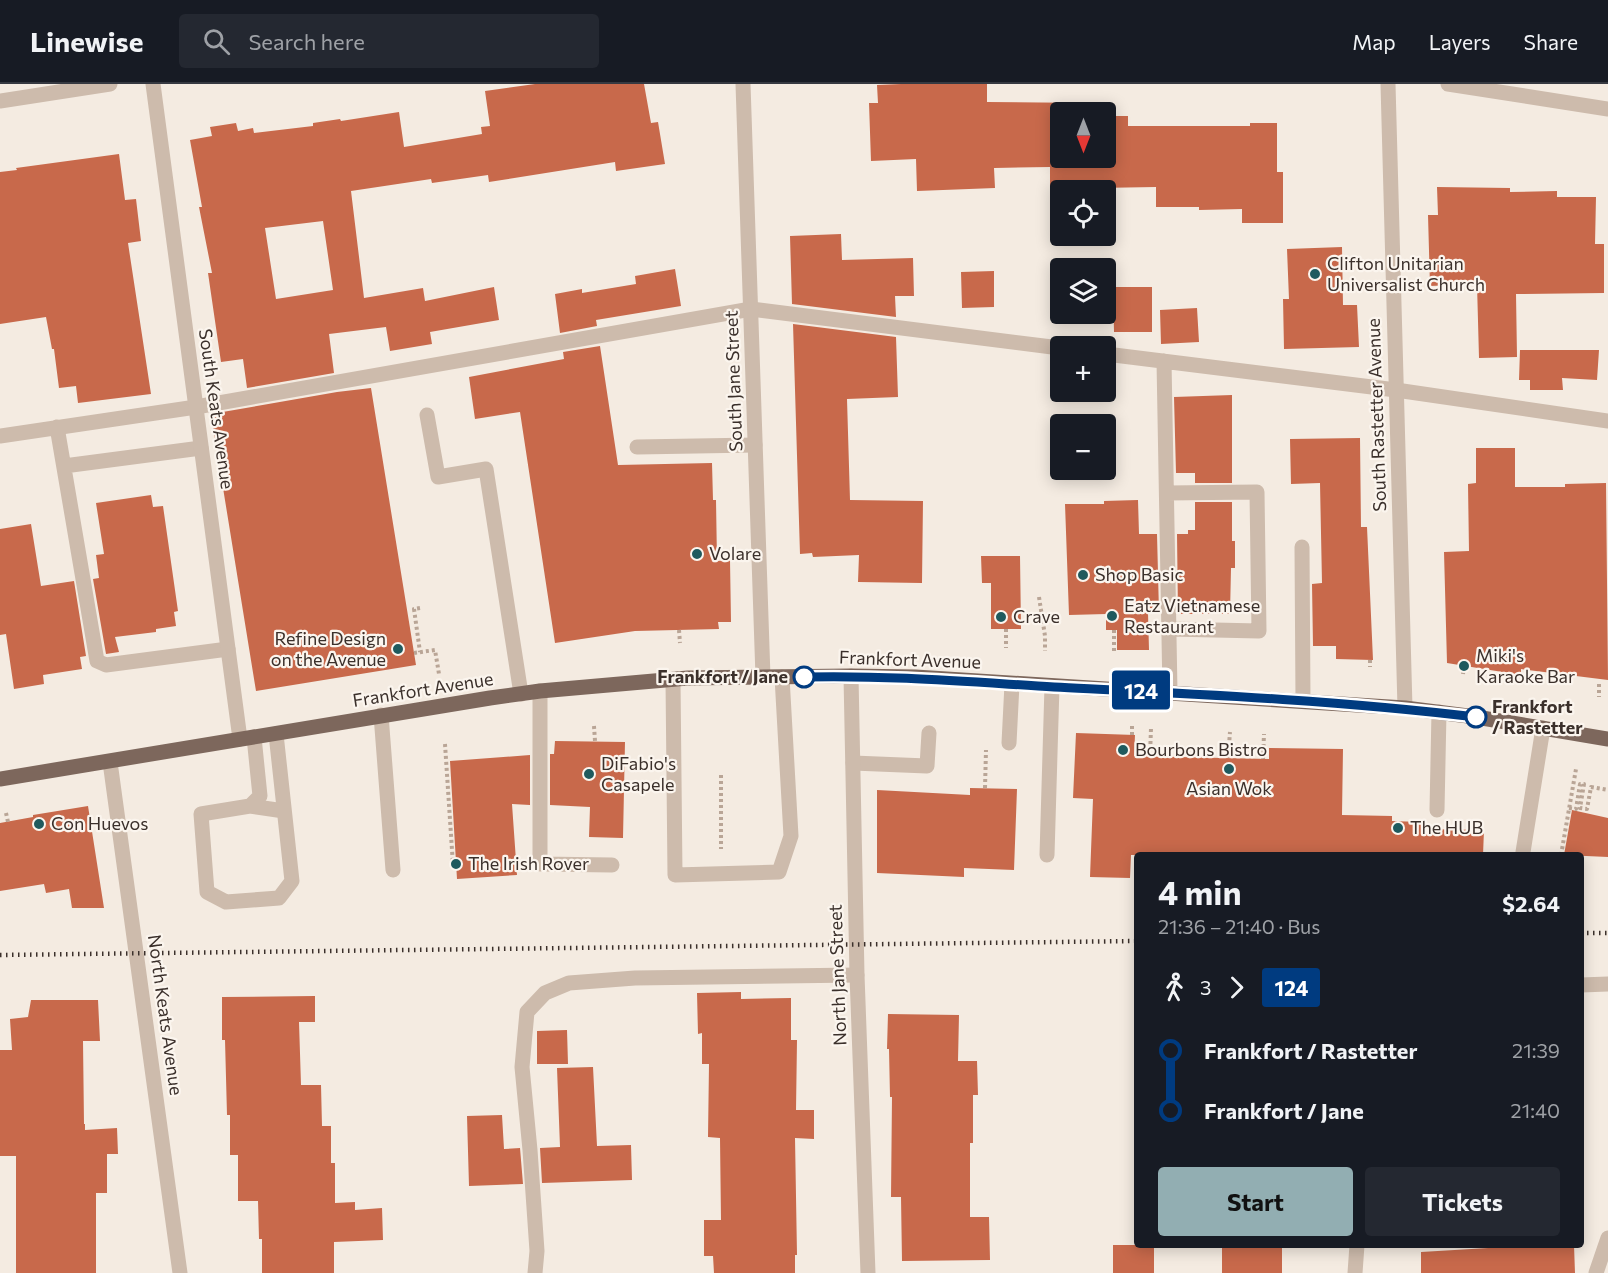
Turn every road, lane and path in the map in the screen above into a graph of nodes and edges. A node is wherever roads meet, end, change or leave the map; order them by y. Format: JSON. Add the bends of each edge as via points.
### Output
{"nodes":[{"id":1,"x":110,"y":84,"type":"edge"},
{"id":2,"x":153,"y":84,"type":"edge"},
{"id":3,"x":743,"y":84,"type":"edge"},
{"id":4,"x":1388,"y":84,"type":"edge"},
{"id":5,"x":1448,"y":84,"type":"edge"},
{"id":6,"x":0,"y":101,"type":"edge"},
{"id":7,"x":1608,"y":109,"type":"edge"},
{"id":8,"x":751,"y":309,"type":"junction"},
{"id":9,"x":1050,"y":347,"type":"edge"},
{"id":10,"x":1116,"y":355,"type":"edge"},
{"id":11,"x":1164,"y":361,"type":"junction"},
{"id":12,"x":1396,"y":390,"type":"junction"},
{"id":13,"x":196,"y":407,"type":"junction"},
{"id":14,"x":427,"y":415,"type":"dead end"},
{"id":15,"x":1608,"y":421,"type":"edge"},
{"id":16,"x":57,"y":428,"type":"junction"},
{"id":17,"x":0,"y":436,"type":"edge"},
{"id":18,"x":755,"y":445,"type":"junction"},
{"id":19,"x":637,"y":447,"type":"dead end"},
{"id":20,"x":201,"y":448,"type":"junction"},
{"id":21,"x":64,"y":466,"type":"junction"},
{"id":22,"x":1167,"y":493,"type":"junction"},
{"id":23,"x":1302,"y":547,"type":"dead end"},
{"id":24,"x":717,"y":552,"type":"dead end"},
{"id":25,"x":740,"y":552,"type":"dead end"},
{"id":26,"x":1039,"y":597,"type":"dead end"},
{"id":27,"x":420,"y":608,"type":"dead end"},
{"id":28,"x":1170,"y":629,"type":"junction"},
{"id":29,"x":679,"y":630,"type":"dead end"},
{"id":30,"x":1006,"y":630,"type":"dead end"},
{"id":31,"x":1114,"y":630,"type":"dead end"},
{"id":32,"x":680,"y":643,"type":"dead end"},
{"id":33,"x":1006,"y":648,"type":"dead end"},
{"id":34,"x":228,"y":649,"type":"junction"},
{"id":35,"x":1045,"y":651,"type":"dead end"},
{"id":36,"x":420,"y":652,"type":"junction"},
{"id":37,"x":414,"y":653,"type":"dead end"},
{"id":38,"x":1114,"y":654,"type":"dead end"},
{"id":39,"x":1370,"y":660,"type":"dead end"},
{"id":40,"x":1464,"y":666,"type":"dead end"},
{"id":41,"x":1370,"y":667,"type":"dead end"},
{"id":42,"x":439,"y":674,"type":"dead end"},
{"id":43,"x":1463,"y":674,"type":"dead end"},
{"id":44,"x":851,"y":676,"type":"junction"},
{"id":45,"x":763,"y":677,"type":"junction"},
{"id":46,"x":782,"y":677,"type":"junction"},
{"id":47,"x":673,"y":680,"type":"junction"},
{"id":48,"x":1011,"y":684,"type":"junction"},
{"id":49,"x":1599,"y":684,"type":"dead end"},
{"id":50,"x":1052,"y":686,"type":"junction"},
{"id":51,"x":540,"y":691,"type":"junction"},
{"id":52,"x":1170,"y":692,"type":"junction"},
{"id":53,"x":521,"y":694,"type":"junction"},
{"id":54,"x":1599,"y":697,"type":"dead end"},
{"id":55,"x":1303,"y":701,"type":"junction"},
{"id":56,"x":1405,"y":708,"type":"junction"},
{"id":57,"x":1439,"y":712,"type":"junction"},
{"id":58,"x":381,"y":715,"type":"junction"},
{"id":59,"x":594,"y":726,"type":"dead end"},
{"id":60,"x":1132,"y":726,"type":"dead end"},
{"id":61,"x":1151,"y":728,"type":"dead end"},
{"id":62,"x":1543,"y":728,"type":"junction"},
{"id":63,"x":1230,"y":732,"type":"dead end"},
{"id":64,"x":929,"y":733,"type":"dead end"},
{"id":65,"x":276,"y":734,"type":"junction"},
{"id":66,"x":1264,"y":734,"type":"dead end"},
{"id":67,"x":1132,"y":735,"type":"dead end"},
{"id":68,"x":247,"y":738,"type":"junction"},
{"id":69,"x":1608,"y":739,"type":"edge"},
{"id":70,"x":595,"y":741,"type":"dead end"},
{"id":71,"x":1009,"y":743,"type":"dead end"},
{"id":72,"x":445,"y":744,"type":"dead end"},
{"id":73,"x":1150,"y":756,"type":"dead end"},
{"id":74,"x":1228,"y":758,"type":"dead end"},
{"id":75,"x":1263,"y":759,"type":"dead end"},
{"id":76,"x":110,"y":762,"type":"junction"},
{"id":77,"x":853,"y":763,"type":"junction"},
{"id":78,"x":1576,"y":769,"type":"dead end"},
{"id":79,"x":721,"y":775,"type":"dead end"},
{"id":80,"x":0,"y":779,"type":"edge"},
{"id":81,"x":1608,"y":790,"type":"edge"},
{"id":82,"x":250,"y":806,"type":"junction"},
{"id":83,"x":1569,"y":808,"type":"junction"},
{"id":84,"x":1437,"y":810,"type":"dead end"},
{"id":85,"x":284,"y":812,"type":"junction"},
{"id":86,"x":6,"y":813,"type":"dead end"},
{"id":87,"x":8,"y":822,"type":"dead end"},
{"id":88,"x":1523,"y":852,"type":"dead end"},
{"id":89,"x":1562,"y":852,"type":"edge"},
{"id":90,"x":1047,"y":855,"type":"dead end"},
{"id":91,"x":456,"y":864,"type":"dead end"},
{"id":92,"x":612,"y":865,"type":"dead end"},
{"id":93,"x":393,"y":870,"type":"dead end"},
{"id":94,"x":722,"y":874,"type":"junction"},
{"id":95,"x":857,"y":975,"type":"junction"},
{"id":96,"x":1608,"y":984,"type":"edge"},
{"id":97,"x":1584,"y":985,"type":"edge"},
{"id":98,"x":1608,"y":1238,"type":"edge"},
{"id":99,"x":1357,"y":1248,"type":"edge"},
{"id":100,"x":180,"y":1273,"type":"edge"},
{"id":101,"x":535,"y":1273,"type":"edge"},
{"id":102,"x":868,"y":1273,"type":"edge"},
{"id":103,"x":1355,"y":1273,"type":"edge"},
{"id":104,"x":1596,"y":1273,"type":"edge"}],
"edges":[{"from":1,"to":6,"type":"street"},
{"from":2,"to":13,"type":"street","name":"South Keats Avenue"},
{"from":3,"to":8,"type":"street","name":"South Jane Street"},
{"from":4,"to":12,"type":"street","name":"South Rastetter Avenue"},
{"from":5,"to":7,"type":"street"},
{"from":8,"to":9,"type":"street"},
{"from":8,"to":13,"type":"street"},
{"from":8,"to":18,"type":"street","name":"South Jane Street"},
{"from":10,"to":11,"type":"street"},
{"from":11,"to":12,"type":"street"},
{"from":11,"to":22,"type":"street"},
{"from":12,"to":15,"type":"street"},
{"from":12,"to":56,"type":"street","name":"South Rastetter Avenue"},
{"from":13,"to":16,"type":"street"},
{"from":13,"to":20,"type":"street","name":"South Keats Avenue"},
{"from":14,"to":53,"type":"street","via":[[438,477],[486,469]]},
{"from":16,"to":17,"type":"street"},
{"from":16,"to":21,"type":"street"},
{"from":18,"to":19,"type":"street"},
{"from":18,"to":45,"type":"street","name":"South Jane Street"},
{"from":20,"to":21,"type":"street"},
{"from":20,"to":34,"type":"street","name":"South Keats Avenue"},
{"from":21,"to":34,"type":"street","via":[[97,662],[106,665]]},
{"from":22,"to":28,"type":"street"},
{"from":22,"to":28,"type":"street","via":[[1257,492],[1259,631]]},
{"from":23,"to":55,"type":"street"},
{"from":24,"to":25,"type":"path"},
{"from":26,"to":35,"type":"path"},
{"from":27,"to":36,"type":"path","via":[[414,609]]},
{"from":28,"to":52,"type":"street"},
{"from":29,"to":32,"type":"path"},
{"from":30,"to":33,"type":"path"},
{"from":31,"to":38,"type":"path"},
{"from":34,"to":68,"type":"street","name":"South Keats Avenue"},
{"from":36,"to":37,"type":"path"},
{"from":36,"to":42,"type":"path","via":[[435,650]]},
{"from":39,"to":41,"type":"path"},
{"from":40,"to":43,"type":"path"},
{"from":44,"to":46,"type":"main road","name":"Frankfort Avenue"},
{"from":44,"to":48,"type":"main road","name":"Frankfort Avenue"},
{"from":44,"to":77,"type":"street","name":"North Jane Street"},
{"from":45,"to":46,"type":"main road","name":"Frankfort Avenue"},
{"from":45,"to":47,"type":"main road","name":"Frankfort Avenue"},
{"from":46,"to":94,"type":"street","via":[[791,836],[779,872]]},
{"from":47,"to":51,"type":"main road","name":"Frankfort Avenue"},
{"from":47,"to":94,"type":"street","via":[[675,875]]},
{"from":48,"to":50,"type":"main road","name":"Frankfort Avenue"},
{"from":48,"to":71,"type":"street"},
{"from":49,"to":54,"type":"path"},
{"from":50,"to":52,"type":"main road","name":"Frankfort Avenue"},
{"from":50,"to":90,"type":"street"},
{"from":51,"to":53,"type":"main road","name":"Frankfort Avenue"},
{"from":51,"to":92,"type":"street","via":[[540,864]]},
{"from":52,"to":55,"type":"main road","name":"Frankfort Avenue"},
{"from":53,"to":58,"type":"main road","name":"Frankfort Avenue"},
{"from":55,"to":56,"type":"main road","name":"Frankfort Avenue"},
{"from":56,"to":57,"type":"main road","name":"Frankfort Avenue"},
{"from":57,"to":62,"type":"main road","name":"Frankfort Avenue"},
{"from":57,"to":84,"type":"street"},
{"from":58,"to":65,"type":"main road","name":"Frankfort Avenue"},
{"from":58,"to":93,"type":"street"},
{"from":59,"to":70,"type":"path"},
{"from":60,"to":67,"type":"path"},
{"from":61,"to":73,"type":"path"},
{"from":62,"to":69,"type":"main road","name":"Frankfort Avenue"},
{"from":62,"to":88,"type":"street"},
{"from":63,"to":74,"type":"path"},
{"from":64,"to":77,"type":"street","via":[[927,766]]},
{"from":65,"to":68,"type":"main road","name":"Frankfort Avenue"},
{"from":65,"to":85,"type":"street"},
{"from":66,"to":75,"type":"path"},
{"from":68,"to":76,"type":"main road","name":"Frankfort Avenue"},
{"from":68,"to":82,"type":"street","name":"South Keats Avenue","via":[[260,796]]},
{"from":72,"to":91,"type":"path","via":[[453,865]]},
{"from":76,"to":80,"type":"main road","name":"Frankfort Avenue"},
{"from":76,"to":100,"type":"street","name":"North Keats Avenue"},
{"from":77,"to":95,"type":"street","name":"North Jane Street"},
{"from":78,"to":83,"type":"path"},
{"from":79,"to":94,"type":"path"},
{"from":81,"to":83,"type":"path","via":[[1591,787],[1587,809],[1580,808],[1584,784],[1580,784],[1576,809]]},
{"from":82,"to":85,"type":"street"},
{"from":82,"to":85,"type":"street","via":[[201,814],[207,892],[226,902],[279,898],[292,881]]},
{"from":83,"to":89,"type":"path"},
{"from":86,"to":87,"type":"path"},
{"from":95,"to":101,"type":"street","via":[[635,978],[569,983],[545,993],[527,1012],[522,1067],[537,1251]]},
{"from":95,"to":102,"type":"street","name":"North Jane Street"},
{"from":96,"to":97,"type":"street"},
{"from":98,"to":104,"type":"street"},
{"from":99,"to":103,"type":"street"}]}
